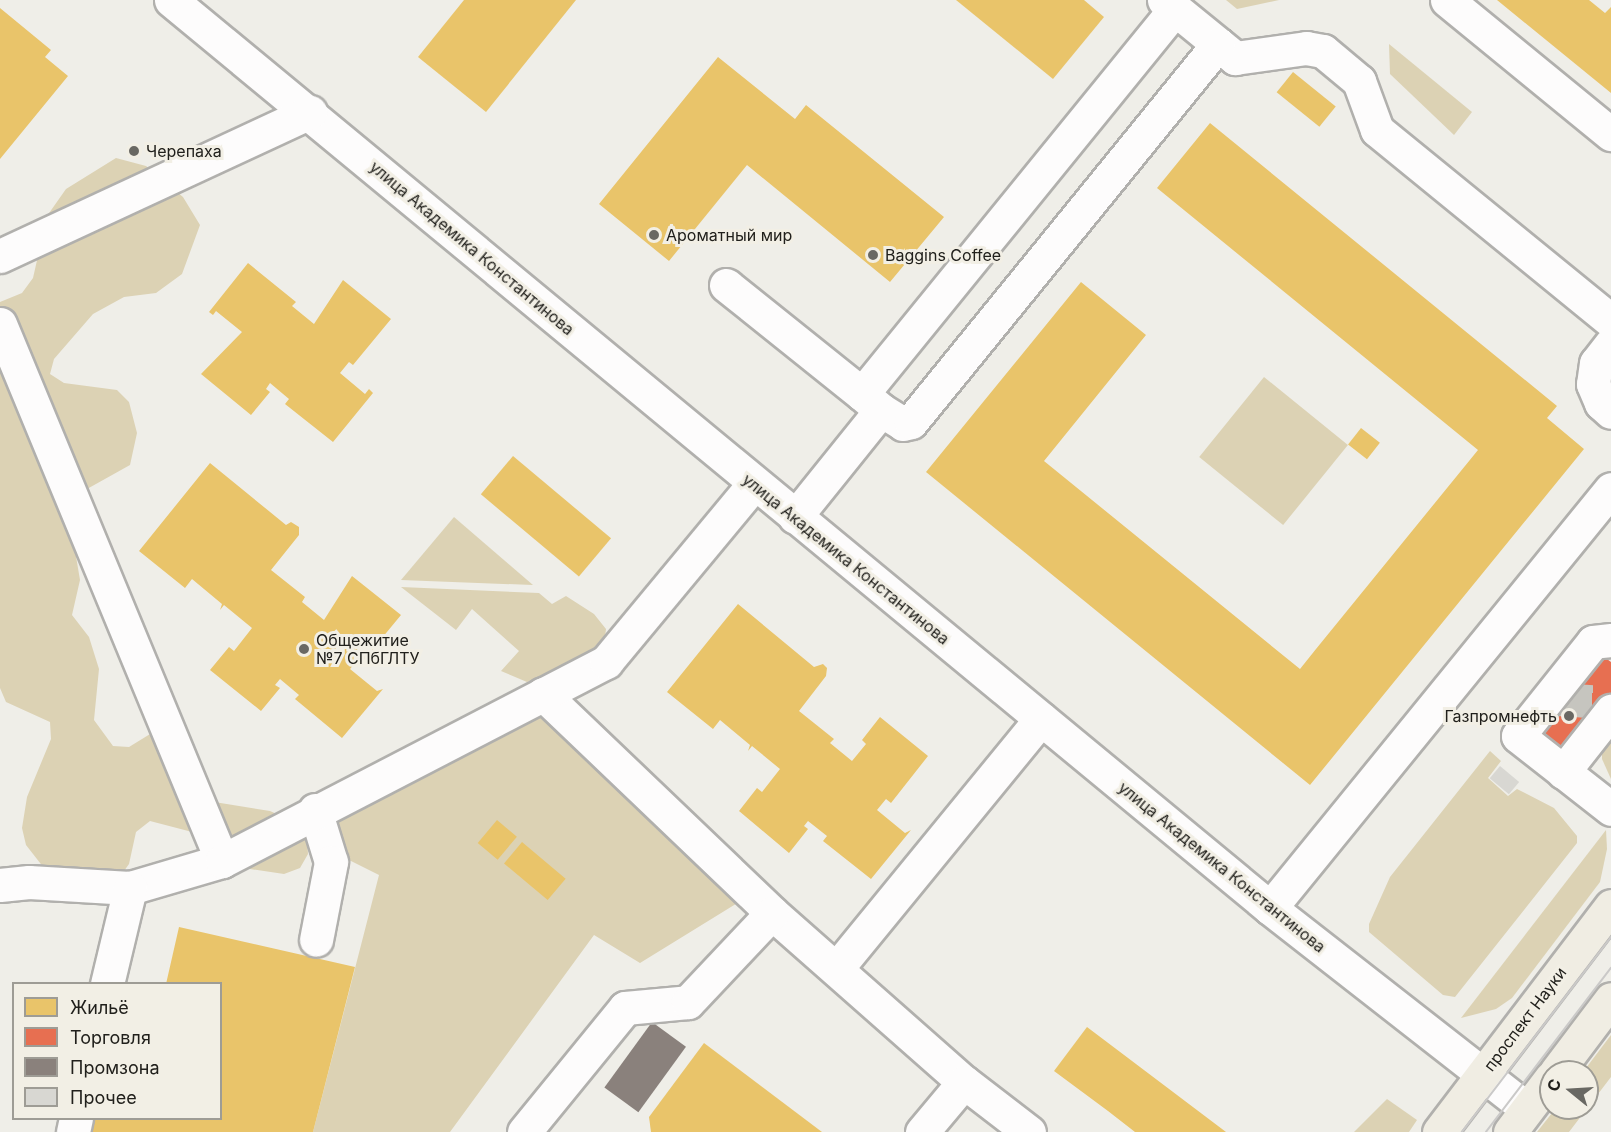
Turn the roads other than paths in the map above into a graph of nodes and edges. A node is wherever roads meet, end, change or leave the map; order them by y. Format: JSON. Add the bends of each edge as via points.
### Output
{"nodes":[{"id":1,"x":171,"y":0,"type":"edge"},
{"id":2,"x":1447,"y":0,"type":"edge"},
{"id":3,"x":1170,"y":5,"type":"edge"},
{"id":4,"x":1218,"y":44,"type":"junction"},
{"id":5,"x":310,"y":112,"type":"junction"},
{"id":6,"x":1611,"y":135,"type":"edge"},
{"id":7,"x":0,"y":256,"type":"edge"},
{"id":8,"x":726,"y":285,"type":"dead end"},
{"id":9,"x":1611,"y":321,"type":"edge"},
{"id":10,"x":0,"y":324,"type":"edge"},
{"id":11,"x":1611,"y":344,"type":"edge"},
{"id":12,"x":871,"y":402,"type":"junction"},
{"id":13,"x":1611,"y":412,"type":"edge"},
{"id":14,"x":754,"y":484,"type":"junction"},
{"id":15,"x":1611,"y":489,"type":"edge"},
{"id":16,"x":795,"y":517,"type":"junction"},
{"id":17,"x":1611,"y":640,"type":"edge"},
{"id":18,"x":543,"y":694,"type":"junction"},
{"id":19,"x":1609,"y":705,"type":"edge"},
{"id":20,"x":1041,"y":719,"type":"junction"},
{"id":21,"x":1563,"y":772,"type":"junction"},
{"id":22,"x":1611,"y":809,"type":"edge"},
{"id":23,"x":315,"y":810,"type":"junction"},
{"id":24,"x":222,"y":861,"type":"junction"},
{"id":25,"x":0,"y":885,"type":"edge"},
{"id":26,"x":130,"y":888,"type":"junction"},
{"id":27,"x":1611,"y":906,"type":"edge"},
{"id":28,"x":1270,"y":908,"type":"junction"},
{"id":29,"x":772,"y":913,"type":"junction"},
{"id":30,"x":316,"y":940,"type":"dead end"},
{"id":31,"x":837,"y":968,"type":"junction"},
{"id":32,"x":107,"y":982,"type":"edge"},
{"id":33,"x":1611,"y":999,"type":"edge"},
{"id":34,"x":1565,"y":1060,"type":"edge"},
{"id":35,"x":1483,"y":1075,"type":"junction"},
{"id":36,"x":963,"y":1082,"type":"junction"},
{"id":37,"x":1539,"y":1094,"type":"edge"},
{"id":38,"x":1519,"y":1121,"type":"edge"},
{"id":39,"x":524,"y":1132,"type":"edge"},
{"id":40,"x":922,"y":1132,"type":"edge"},
{"id":41,"x":1029,"y":1132,"type":"edge"},
{"id":42,"x":1439,"y":1132,"type":"edge"}],
"edges":[{"from":1,"to":5,"type":"street","name":"улица Академика Константинова"},
{"from":2,"to":6,"type":"street"},
{"from":3,"to":4,"type":"street"},
{"from":3,"to":12,"type":"street"},
{"from":4,"to":9,"type":"street","via":[[1235,58],[1306,48],[1323,51],[1359,81],[1377,130]]},
{"from":4,"to":12,"type":"street","via":[[911,422],[894,420]]},
{"from":5,"to":7,"type":"street"},
{"from":5,"to":14,"type":"street","name":"улица Академика Константинова"},
{"from":8,"to":12,"type":"street"},
{"from":10,"to":24,"type":"street"},
{"from":11,"to":13,"type":"street","via":[[1596,363],[1593,384],[1601,403]]},
{"from":12,"to":16,"type":"street"},
{"from":14,"to":16,"type":"street","name":"улица Академика Константинова"},
{"from":14,"to":18,"type":"street","via":[[606,662]]},
{"from":15,"to":28,"type":"street"},
{"from":16,"to":20,"type":"street","name":"улица Академика Константинова"},
{"from":17,"to":21,"type":"street","via":[[1593,642],[1554,698],[1518,736]]},
{"from":18,"to":23,"type":"street"},
{"from":18,"to":29,"type":"street"},
{"from":19,"to":21,"type":"street"},
{"from":20,"to":28,"type":"street","name":"улица Академика Константинова"},
{"from":20,"to":31,"type":"street"},
{"from":21,"to":22,"type":"street"},
{"from":23,"to":24,"type":"street"},
{"from":23,"to":30,"type":"street","via":[[331,862]]},
{"from":24,"to":26,"type":"street"},
{"from":25,"to":26,"type":"street","via":[[29,882]]},
{"from":26,"to":32,"type":"street"},
{"from":27,"to":35,"type":"main road","name":"проспект Науки"},
{"from":28,"to":35,"type":"street","name":"улица Академика Константинова"},
{"from":29,"to":31,"type":"street"},
{"from":29,"to":39,"type":"street","via":[[687,1002],[625,1008]]},
{"from":31,"to":36,"type":"street"},
{"from":33,"to":34,"type":"main road"},
{"from":35,"to":38,"type":"street","name":"улица Академика Константинова"},
{"from":35,"to":42,"type":"main road","name":"проспект Науки"},
{"from":36,"to":40,"type":"street"},
{"from":36,"to":41,"type":"street"},
{"from":37,"to":38,"type":"main road"}]}
